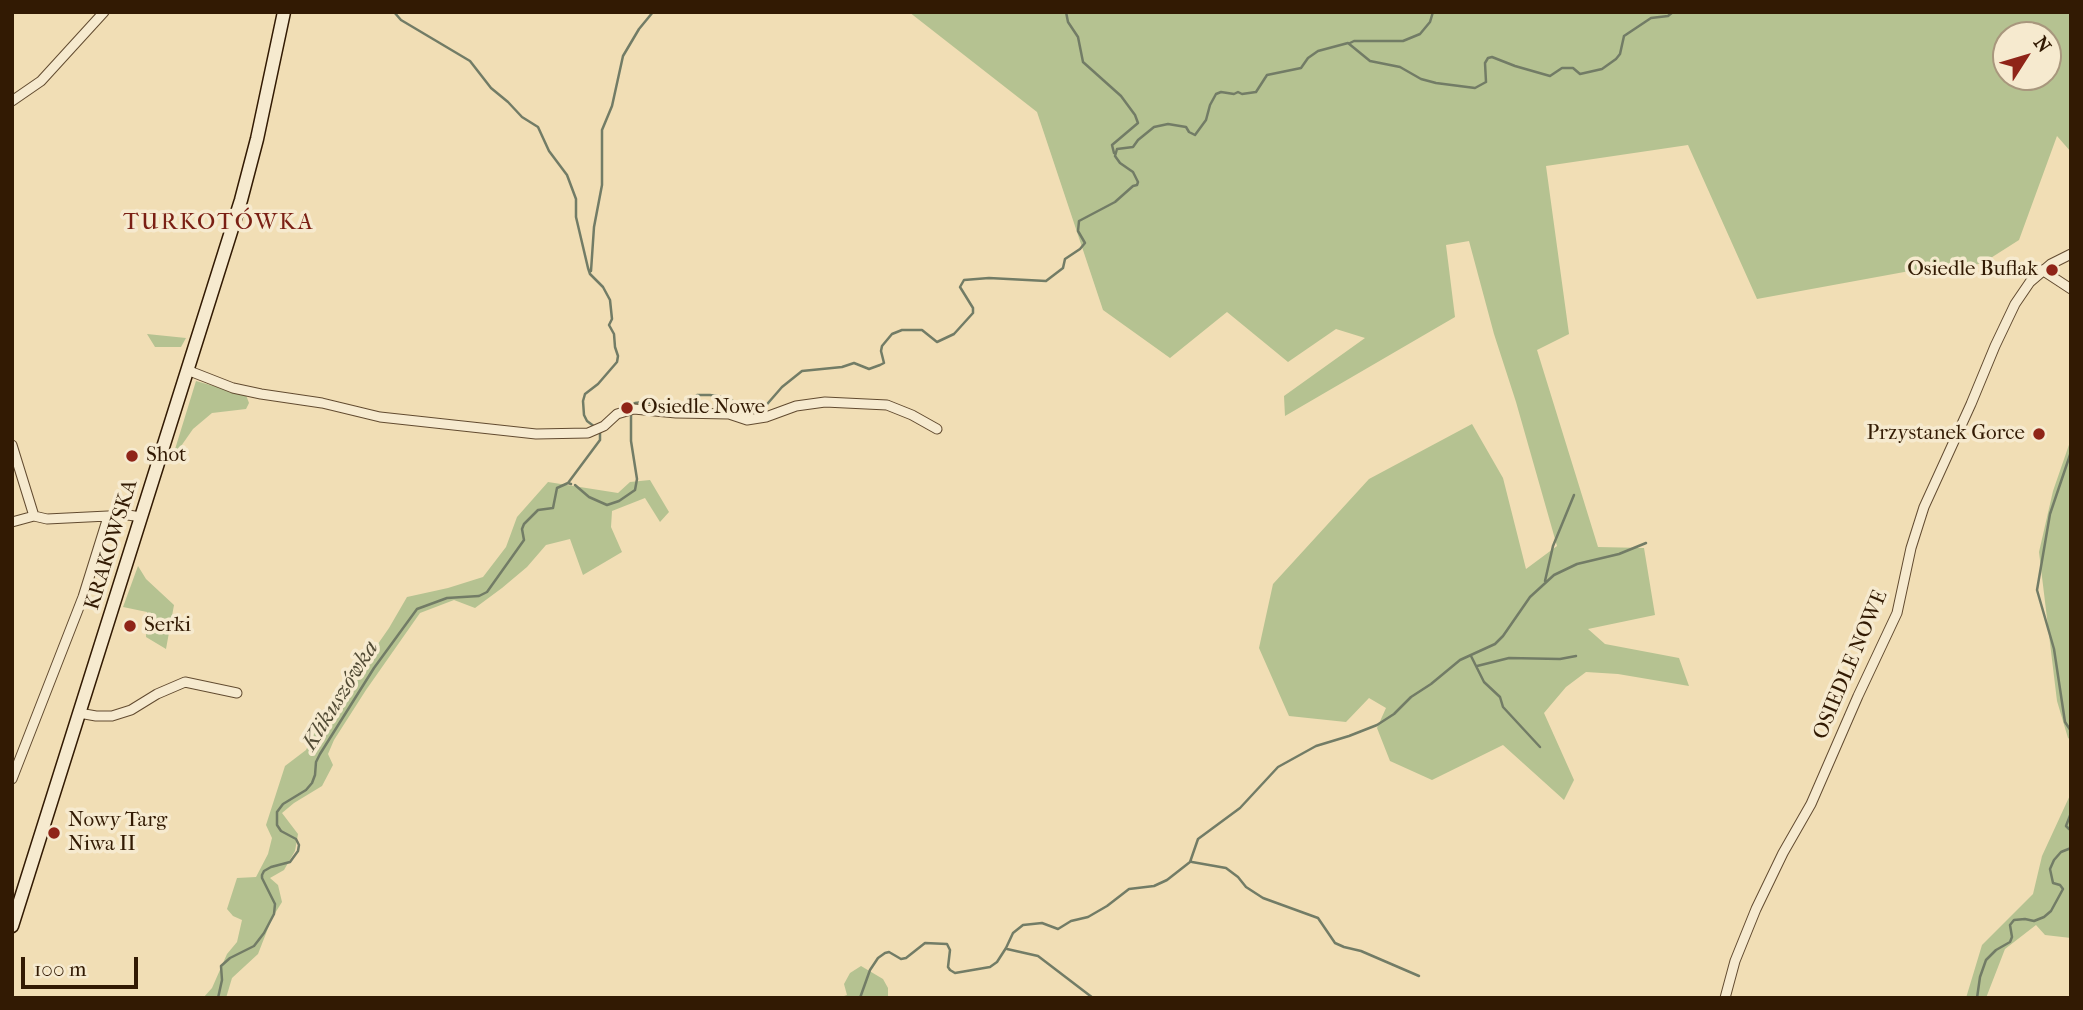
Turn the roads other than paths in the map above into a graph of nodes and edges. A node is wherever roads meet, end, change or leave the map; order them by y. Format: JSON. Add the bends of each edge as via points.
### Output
{"nodes":[{"id":1,"x":104,"y":12,"type":"edge"},
{"id":2,"x":284,"y":12,"type":"edge"},
{"id":3,"x":12,"y":101,"type":"edge"},
{"id":4,"x":2071,"y":254,"type":"edge"},
{"id":5,"x":2042,"y":270,"type":"junction"},
{"id":6,"x":2071,"y":289,"type":"edge"},
{"id":7,"x":187,"y":370,"type":"junction"},
{"id":8,"x":937,"y":429,"type":"dead end"},
{"id":9,"x":12,"y":446,"type":"edge"},
{"id":10,"x":34,"y":516,"type":"junction"},
{"id":11,"x":108,"y":517,"type":"junction"},
{"id":12,"x":141,"y":517,"type":"junction"},
{"id":13,"x":12,"y":522,"type":"edge"},
{"id":14,"x":237,"y":693,"type":"dead end"},
{"id":15,"x":79,"y":713,"type":"junction"},
{"id":16,"x":12,"y":779,"type":"edge"},
{"id":17,"x":12,"y":926,"type":"edge"},
{"id":18,"x":1725,"y":998,"type":"edge"}],
"edges":[{"from":1,"to":3,"type":"street","via":[[41,81]]},
{"from":2,"to":7,"type":"main road","name":"KRAKOWSKA","via":[[251,166]]},
{"from":4,"to":5,"type":"street"},
{"from":5,"to":6,"type":"street"},
{"from":5,"to":18,"type":"street","name":"OSIEDLE NOWE","via":[[2015,304],[1935,481],[1914,535],[1897,613],[1811,804],[1756,909]]},
{"from":7,"to":8,"type":"street","via":[[233,388],[380,418],[536,434],[581,435],[634,409],[729,414],[747,421],[825,402],[887,405]]},
{"from":7,"to":12,"type":"main road","name":"KRAKOWSKA"},
{"from":9,"to":10,"type":"street"},
{"from":10,"to":11,"type":"street"},
{"from":10,"to":13,"type":"street"},
{"from":11,"to":12,"type":"street"},
{"from":11,"to":16,"type":"street","via":[[83,597]]},
{"from":12,"to":15,"type":"main road","name":"KRAKOWSKA"},
{"from":14,"to":15,"type":"street","via":[[185,682],[111,716]]},
{"from":15,"to":17,"type":"main road","name":"KRAKOWSKA"}]}
